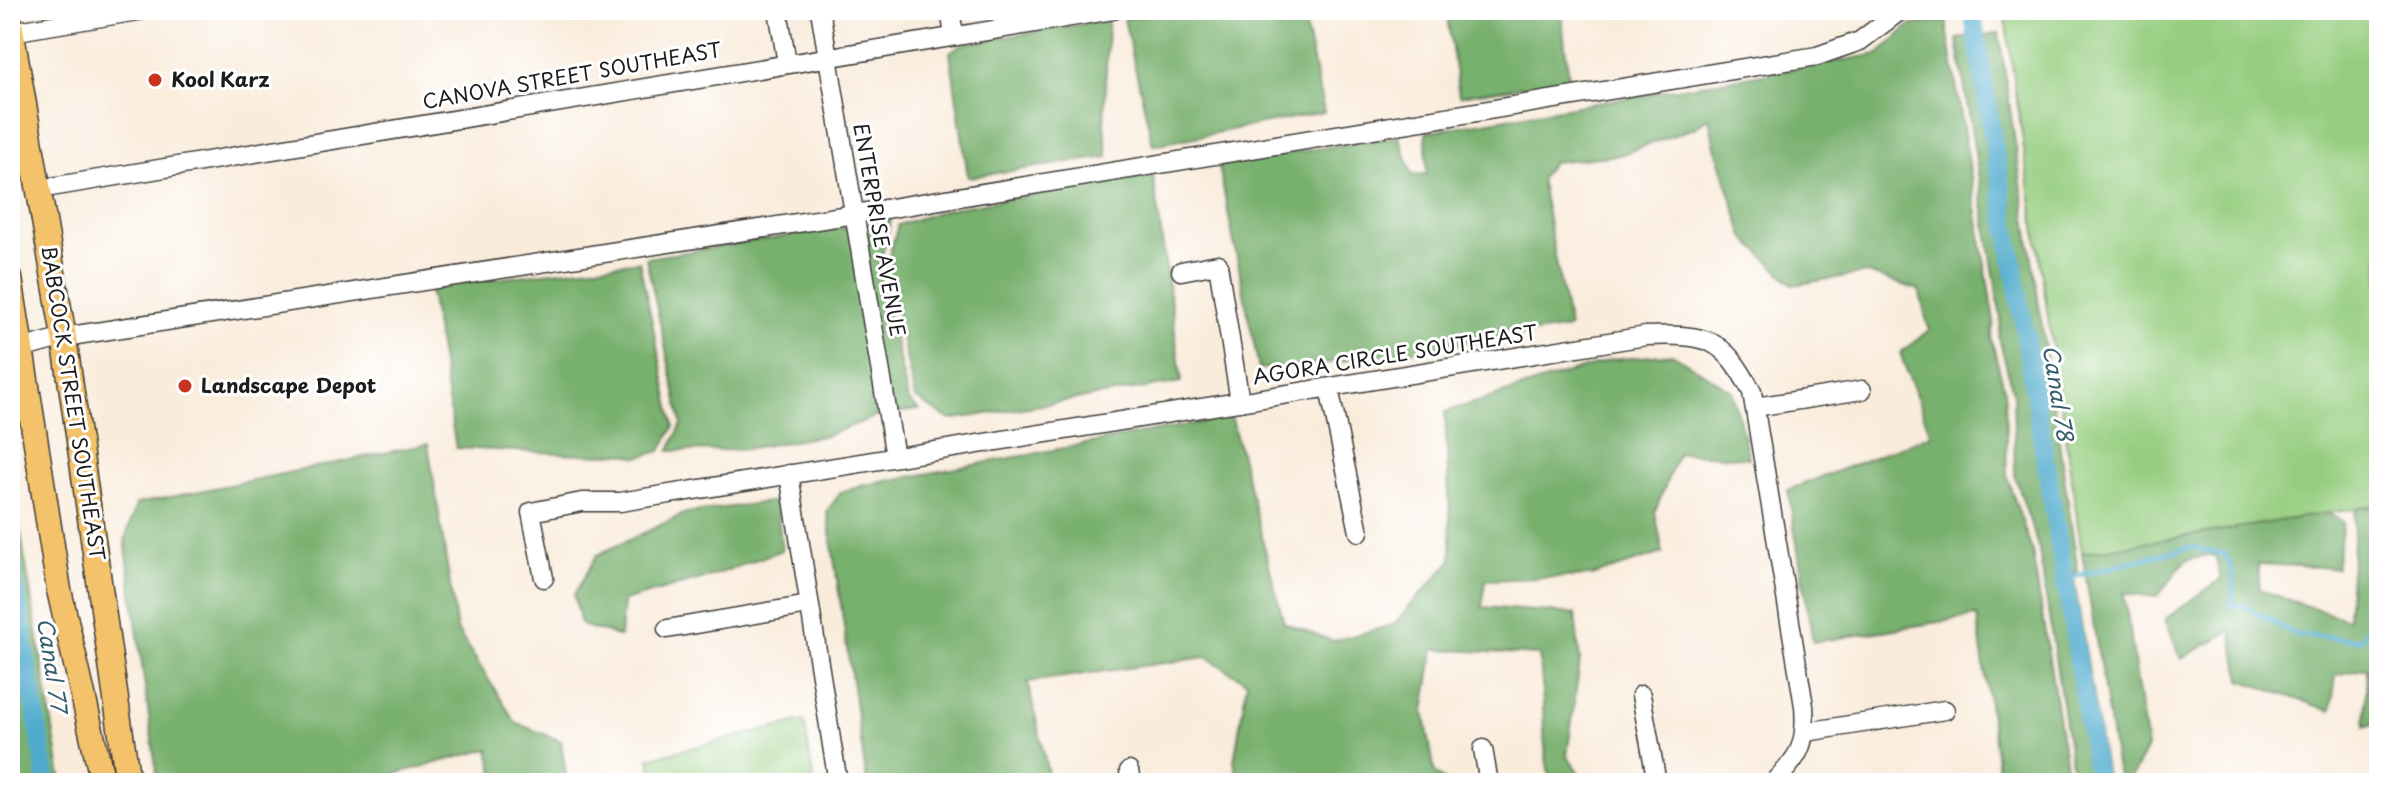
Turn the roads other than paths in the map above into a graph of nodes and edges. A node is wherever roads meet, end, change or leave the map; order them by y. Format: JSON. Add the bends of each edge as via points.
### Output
{"nodes":[{"id":1,"x":144,"y":10,"type":"edge"},
{"id":2,"x":778,"y":10,"type":"edge"},
{"id":3,"x":820,"y":10,"type":"edge"},
{"id":4,"x":950,"y":10,"type":"edge"},
{"id":5,"x":1111,"y":10,"type":"edge"},
{"id":6,"x":1901,"y":10,"type":"edge"},
{"id":7,"x":61,"y":17,"type":"edge"},
{"id":8,"x":1028,"y":17,"type":"edge"},
{"id":9,"x":11,"y":27,"type":"edge"},
{"id":10,"x":954,"y":35,"type":"junction"},
{"id":11,"x":827,"y":56,"type":"junction"},
{"id":12,"x":787,"y":63,"type":"junction"},
{"id":13,"x":39,"y":189,"type":"junction"},
{"id":14,"x":855,"y":214,"type":"junction"},
{"id":15,"x":1181,"y":271,"type":"dead end"},
{"id":16,"x":10,"y":278,"type":"edge"},
{"id":17,"x":64,"y":337,"type":"junction"},
{"id":18,"x":16,"y":351,"type":"edge"},
{"id":19,"x":1329,"y":388,"type":"junction"},
{"id":20,"x":1862,"y":390,"type":"dead end"},
{"id":21,"x":1240,"y":402,"type":"junction"},
{"id":22,"x":1755,"y":407,"type":"junction"},
{"id":23,"x":895,"y":457,"type":"junction"},
{"id":24,"x":789,"y":474,"type":"junction"},
{"id":25,"x":1359,"y":532,"type":"dead end"},
{"id":26,"x":544,"y":578,"type":"dead end"},
{"id":27,"x":809,"y":605,"type":"junction"},
{"id":28,"x":667,"y":629,"type":"dead end"},
{"id":29,"x":1641,"y":695,"type":"dead end"},
{"id":30,"x":1945,"y":710,"type":"dead end"},
{"id":31,"x":1806,"y":732,"type":"junction"},
{"id":32,"x":1483,"y":749,"type":"dead end"},
{"id":33,"x":103,"y":783,"type":"edge"},
{"id":34,"x":128,"y":783,"type":"edge"},
{"id":35,"x":838,"y":783,"type":"edge"},
{"id":36,"x":1489,"y":783,"type":"edge"},
{"id":37,"x":1657,"y":783,"type":"edge"},
{"id":38,"x":1774,"y":783,"type":"edge"}],
"edges":[{"from":1,"to":7,"type":"street"},
{"from":2,"to":12,"type":"street"},
{"from":3,"to":11,"type":"street","name":"ENTERPRISE AVENUE"},
{"from":4,"to":10,"type":"street"},
{"from":5,"to":8,"type":"street","name":"CANOVA STREET SOUTHEAST"},
{"from":6,"to":14,"type":"street","via":[[1860,41],[1817,56]]},
{"from":7,"to":9,"type":"street"},
{"from":8,"to":10,"type":"street","name":"CANOVA STREET SOUTHEAST"},
{"from":9,"to":13,"type":"main road","name":"BABCOCK STREET SOUTHEAST"},
{"from":10,"to":11,"type":"street","name":"CANOVA STREET SOUTHEAST"},
{"from":11,"to":12,"type":"street","name":"CANOVA STREET SOUTHEAST"},
{"from":11,"to":14,"type":"street","name":"ENTERPRISE AVENUE"},
{"from":12,"to":13,"type":"street","name":"CANOVA STREET SOUTHEAST"},
{"from":13,"to":17,"type":"main road","name":"BABCOCK STREET SOUTHEAST"},
{"from":14,"to":17,"type":"street"},
{"from":14,"to":23,"type":"street","name":"ENTERPRISE AVENUE"},
{"from":15,"to":21,"type":"street","via":[[1218,264]]},
{"from":16,"to":18,"type":"main road"},
{"from":17,"to":18,"type":"street"},
{"from":17,"to":34,"type":"main road","name":"BABCOCK STREET SOUTHEAST"},
{"from":18,"to":33,"type":"main road","via":[[59,590]]},
{"from":19,"to":21,"type":"street","name":"AGORA CIRCLE SOUTHEAST"},
{"from":19,"to":22,"type":"street","name":"AGORA CIRCLE SOUTHEAST","via":[[1646,336],[1683,335],[1713,342],[1736,361]]},
{"from":19,"to":25,"type":"street"},
{"from":20,"to":22,"type":"street"},
{"from":21,"to":23,"type":"street","name":"AGORA CIRCLE SOUTHEAST"},
{"from":22,"to":31,"type":"street","name":"AGORA CIRCLE SOUTHEAST"},
{"from":23,"to":24,"type":"street","name":"AGORA CIRCLE SOUTHEAST"},
{"from":24,"to":26,"type":"street","name":"AGORA CIRCLE SOUTHEAST","via":[[531,512]]},
{"from":24,"to":27,"type":"street"},
{"from":27,"to":28,"type":"street"},
{"from":27,"to":35,"type":"street"},
{"from":29,"to":37,"type":"street"},
{"from":30,"to":31,"type":"street"},
{"from":31,"to":38,"type":"street","via":[[1797,758]]},
{"from":32,"to":36,"type":"street"}]}
